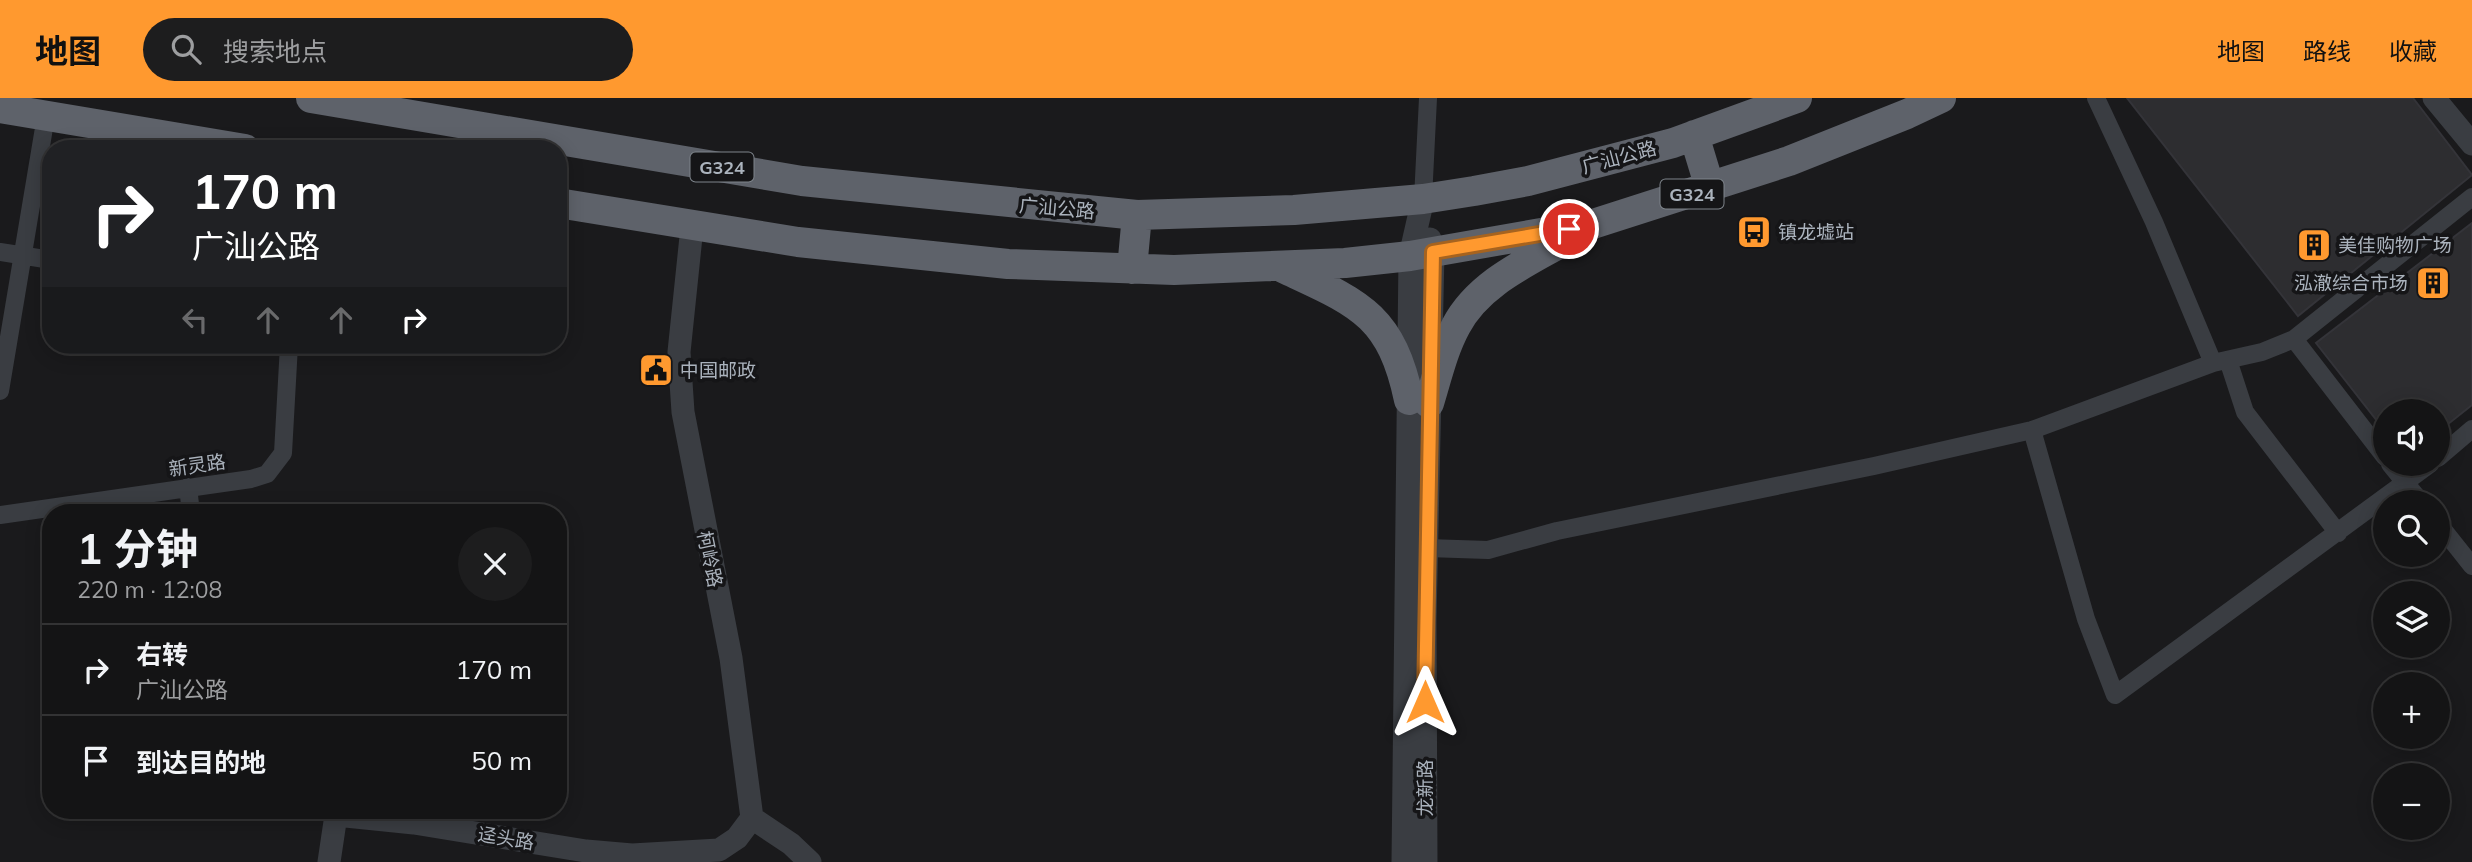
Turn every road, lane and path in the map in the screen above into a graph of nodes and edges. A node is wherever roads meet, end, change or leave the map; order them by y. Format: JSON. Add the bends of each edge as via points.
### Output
{"nodes":[{"id":1,"x":311,"y":98,"type":"edge"},
{"id":2,"x":1428,"y":98,"type":"edge"},
{"id":3,"x":1797,"y":98,"type":"edge"},
{"id":4,"x":1941,"y":98,"type":"edge"},
{"id":5,"x":2096,"y":98,"type":"edge"},
{"id":6,"x":2434,"y":98,"type":"edge"},
{"id":7,"x":351,"y":102,"type":"edge"},
{"id":8,"x":0,"y":108,"type":"edge"},
{"id":9,"x":46,"y":116,"type":"junction"},
{"id":10,"x":1694,"y":135,"type":"junction"},
{"id":11,"x":191,"y":140,"type":"edge"},
{"id":12,"x":2472,"y":144,"type":"edge"},
{"id":13,"x":1710,"y":188,"type":"junction"},
{"id":14,"x":2472,"y":197,"type":"edge"},
{"id":15,"x":1423,"y":199,"type":"junction"},
{"id":16,"x":567,"y":205,"type":"edge"},
{"id":17,"x":1137,"y":215,"type":"junction"},
{"id":18,"x":1593,"y":224,"type":"junction"},
{"id":19,"x":692,"y":226,"type":"junction"},
{"id":20,"x":0,"y":252,"type":"edge"},
{"id":21,"x":1421,"y":254,"type":"junction"},
{"id":22,"x":22,"y":256,"type":"junction"},
{"id":23,"x":42,"y":259,"type":"edge"},
{"id":24,"x":1282,"y":267,"type":"junction"},
{"id":25,"x":1132,"y":269,"type":"junction"},
{"id":26,"x":2294,"y":339,"type":"junction"},
{"id":27,"x":288,"y":354,"type":"edge"},
{"id":28,"x":2220,"y":362,"type":"junction"},
{"id":29,"x":0,"y":391,"type":"edge"},
{"id":30,"x":1419,"y":401,"type":"junction"},
{"id":31,"x":2472,"y":429,"type":"edge"},
{"id":32,"x":2032,"y":430,"type":"junction"},
{"id":33,"x":2373,"y":441,"type":"edge"},
{"id":34,"x":2450,"y":448,"type":"edge"},
{"id":35,"x":2400,"y":476,"type":"edge"},
{"id":36,"x":2416,"y":476,"type":"edge"},
{"id":37,"x":2406,"y":484,"type":"junction"},
{"id":38,"x":188,"y":487,"type":"junction"},
{"id":39,"x":2411,"y":490,"type":"edge"},
{"id":40,"x":74,"y":504,"type":"edge"},
{"id":41,"x":190,"y":504,"type":"edge"},
{"id":42,"x":42,"y":509,"type":"edge"},
{"id":43,"x":0,"y":515,"type":"edge"},
{"id":44,"x":2338,"y":534,"type":"junction"},
{"id":45,"x":2450,"y":538,"type":"edge"},
{"id":46,"x":1427,"y":548,"type":"junction"},
{"id":47,"x":2472,"y":566,"type":"edge"},
{"id":48,"x":752,"y":818,"type":"junction"},
{"id":49,"x":335,"y":819,"type":"edge"},
{"id":50,"x":375,"y":819,"type":"edge"},
{"id":51,"x":329,"y":862,"type":"edge"},
{"id":52,"x":810,"y":862,"type":"edge"},
{"id":53,"x":1403,"y":862,"type":"edge"},
{"id":54,"x":1426,"y":862,"type":"edge"}],
"edges":[{"from":1,"to":7,"type":"highway","name":"广汕公路","number":"G324"},
{"from":2,"to":15,"type":"street"},
{"from":3,"to":10,"type":"highway","name":"广汕公路","number":"G324"},
{"from":4,"to":13,"type":"highway","number":"G324"},
{"from":5,"to":28,"type":"street"},
{"from":6,"to":12,"type":"street"},
{"from":7,"to":17,"type":"highway","name":"广汕公路","number":"G324","via":[[802,181]]},
{"from":8,"to":9,"type":"highway"},
{"from":9,"to":11,"type":"highway"},
{"from":9,"to":22,"type":"street"},
{"from":10,"to":13,"type":"highway"},
{"from":10,"to":15,"type":"highway","name":"广汕公路","number":"G324","via":[[1528,181]]},
{"from":13,"to":18,"type":"highway","number":"G324"},
{"from":14,"to":26,"type":"street"},
{"from":15,"to":17,"type":"highway","name":"广汕公路","number":"G324"},
{"from":15,"to":21,"type":"street","name":"龙新路"},
{"from":16,"to":19,"type":"highway","number":"G324"},
{"from":17,"to":25,"type":"highway"},
{"from":18,"to":21,"type":"highway","number":"G324"},
{"from":18,"to":30,"type":"highway","via":[[1482,292],[1456,325]]},
{"from":19,"to":25,"type":"highway","number":"G324","via":[[1009,264]]},
{"from":19,"to":48,"type":"street","name":"柯岭路","via":[[679,352],[683,412],[731,658]]},
{"from":20,"to":22,"type":"street"},
{"from":21,"to":24,"type":"highway","number":"G324"},
{"from":21,"to":30,"type":"street","name":"龙新路"},
{"from":22,"to":23,"type":"street"},
{"from":22,"to":29,"type":"street"},
{"from":24,"to":25,"type":"highway","number":"G324"},
{"from":24,"to":30,"type":"highway","via":[[1359,305],[1396,354]]},
{"from":26,"to":28,"type":"street"},
{"from":26,"to":33,"type":"street"},
{"from":27,"to":38,"type":"street","name":"新灵路","via":[[283,453],[278,463],[267,474],[251,479]]},
{"from":28,"to":32,"type":"street"},
{"from":28,"to":44,"type":"street","via":[[2245,412]]},
{"from":30,"to":46,"type":"street","name":"龙新路"},
{"from":30,"to":53,"type":"street","name":"龙新路"},
{"from":31,"to":34,"type":"street"},
{"from":32,"to":44,"type":"street","via":[[2086,619],[2115,695]]},
{"from":32,"to":46,"type":"street","via":[[1557,531],[1488,550]]},
{"from":35,"to":37,"type":"street"},
{"from":36,"to":37,"type":"street"},
{"from":37,"to":39,"type":"street"},
{"from":37,"to":44,"type":"street"},
{"from":38,"to":40,"type":"street","name":"新灵路"},
{"from":38,"to":41,"type":"street"},
{"from":42,"to":43,"type":"street","name":"新灵路"},
{"from":45,"to":47,"type":"street"},
{"from":46,"to":54,"type":"street","name":"龙新路"},
{"from":48,"to":50,"type":"street","name":"迳头路","via":[[737,838],[719,850],[632,855]]},
{"from":48,"to":52,"type":"street"},
{"from":49,"to":51,"type":"street","name":"迳头路"}]}
